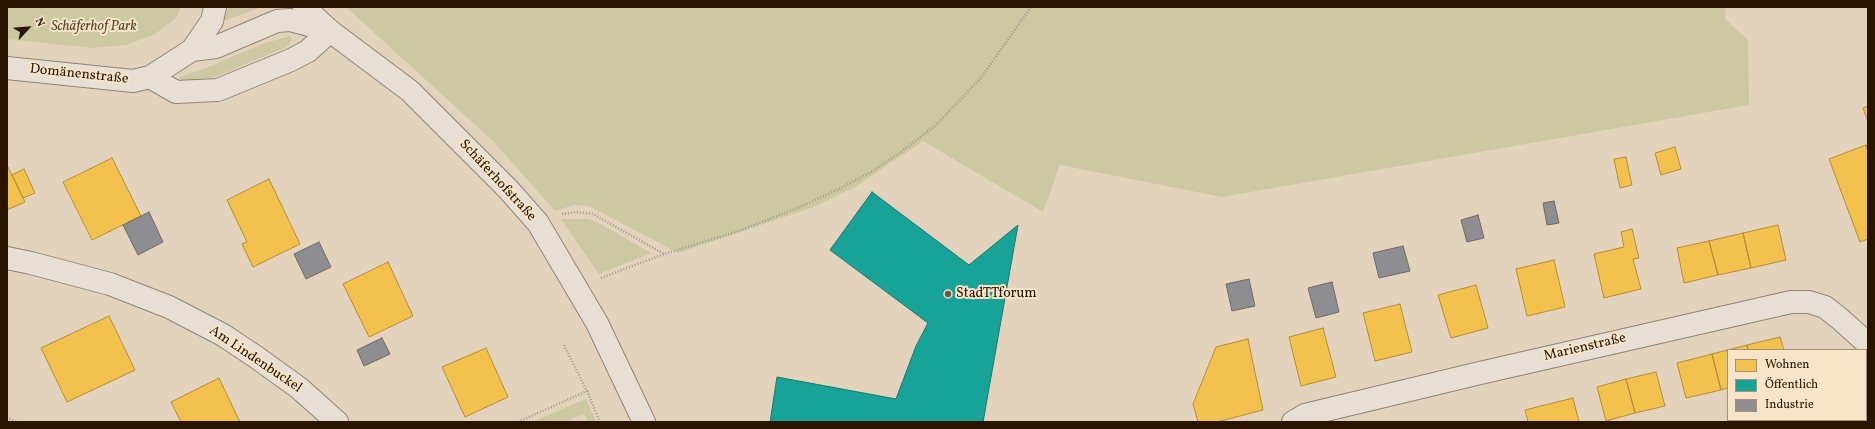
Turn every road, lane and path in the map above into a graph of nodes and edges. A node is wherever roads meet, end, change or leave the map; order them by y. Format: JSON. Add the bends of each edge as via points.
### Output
{"nodes":[{"id":1,"x":215,"y":7,"type":"edge"},
{"id":2,"x":304,"y":7,"type":"edge"},
{"id":3,"x":1031,"y":7,"type":"edge"},
{"id":4,"x":330,"y":30,"type":"junction"},
{"id":5,"x":192,"y":50,"type":"junction"},
{"id":6,"x":7,"y":68,"type":"edge"},
{"id":7,"x":150,"y":77,"type":"junction"},
{"id":8,"x":538,"y":223,"type":"junction"},
{"id":9,"x":664,"y":254,"type":"junction"},
{"id":10,"x":7,"y":258,"type":"edge"},
{"id":11,"x":598,"y":280,"type":"dead end"},
{"id":12,"x":1868,"y":344,"type":"edge"},
{"id":13,"x":564,"y":345,"type":"dead end"},
{"id":14,"x":587,"y":391,"type":"junction"},
{"id":15,"x":7,"y":417,"type":"edge"},
{"id":16,"x":16,"y":422,"type":"edge"},
{"id":17,"x":337,"y":422,"type":"edge"},
{"id":18,"x":518,"y":422,"type":"edge"},
{"id":19,"x":600,"y":422,"type":"edge"},
{"id":20,"x":644,"y":422,"type":"edge"},
{"id":21,"x":1293,"y":422,"type":"edge"}],
"edges":[{"from":1,"to":5,"type":"street","name":"Domänenstraße","via":[[212,21]]},
{"from":2,"to":4,"type":"street","name":"Schäferhofstraße"},
{"from":3,"to":9,"type":"path","via":[[980,79],[935,126],[901,152],[839,189],[800,207],[736,232]]},
{"from":4,"to":5,"type":"street","name":"Domänenstraße","via":[[290,20],[266,26],[216,47]]},
{"from":4,"to":7,"type":"street","via":[[308,51],[218,90],[176,92]]},
{"from":4,"to":8,"type":"street","name":"Schäferhofstraße","via":[[410,91],[508,189]]},
{"from":5,"to":7,"type":"street","name":"Domänenstraße"},
{"from":6,"to":7,"type":"street","name":"Domänenstraße","via":[[133,81]]},
{"from":8,"to":9,"type":"path","via":[[554,215],[577,212],[593,214]]},
{"from":8,"to":20,"type":"street","name":"Schäferhofstraße","via":[[597,323]]},
{"from":9,"to":11,"type":"path"},
{"from":10,"to":17,"type":"street","name":"Am Lindenbuckel","via":[[110,284],[169,307],[223,335],[256,357],[298,388]]},
{"from":12,"to":21,"type":"street","name":"Marienstraße","via":[[1825,307],[1808,302],[1791,302],[1305,415]]},
{"from":13,"to":14,"type":"path"},
{"from":14,"to":18,"type":"path"},
{"from":14,"to":19,"type":"path"},
{"from":15,"to":16,"type":"path"}]}
